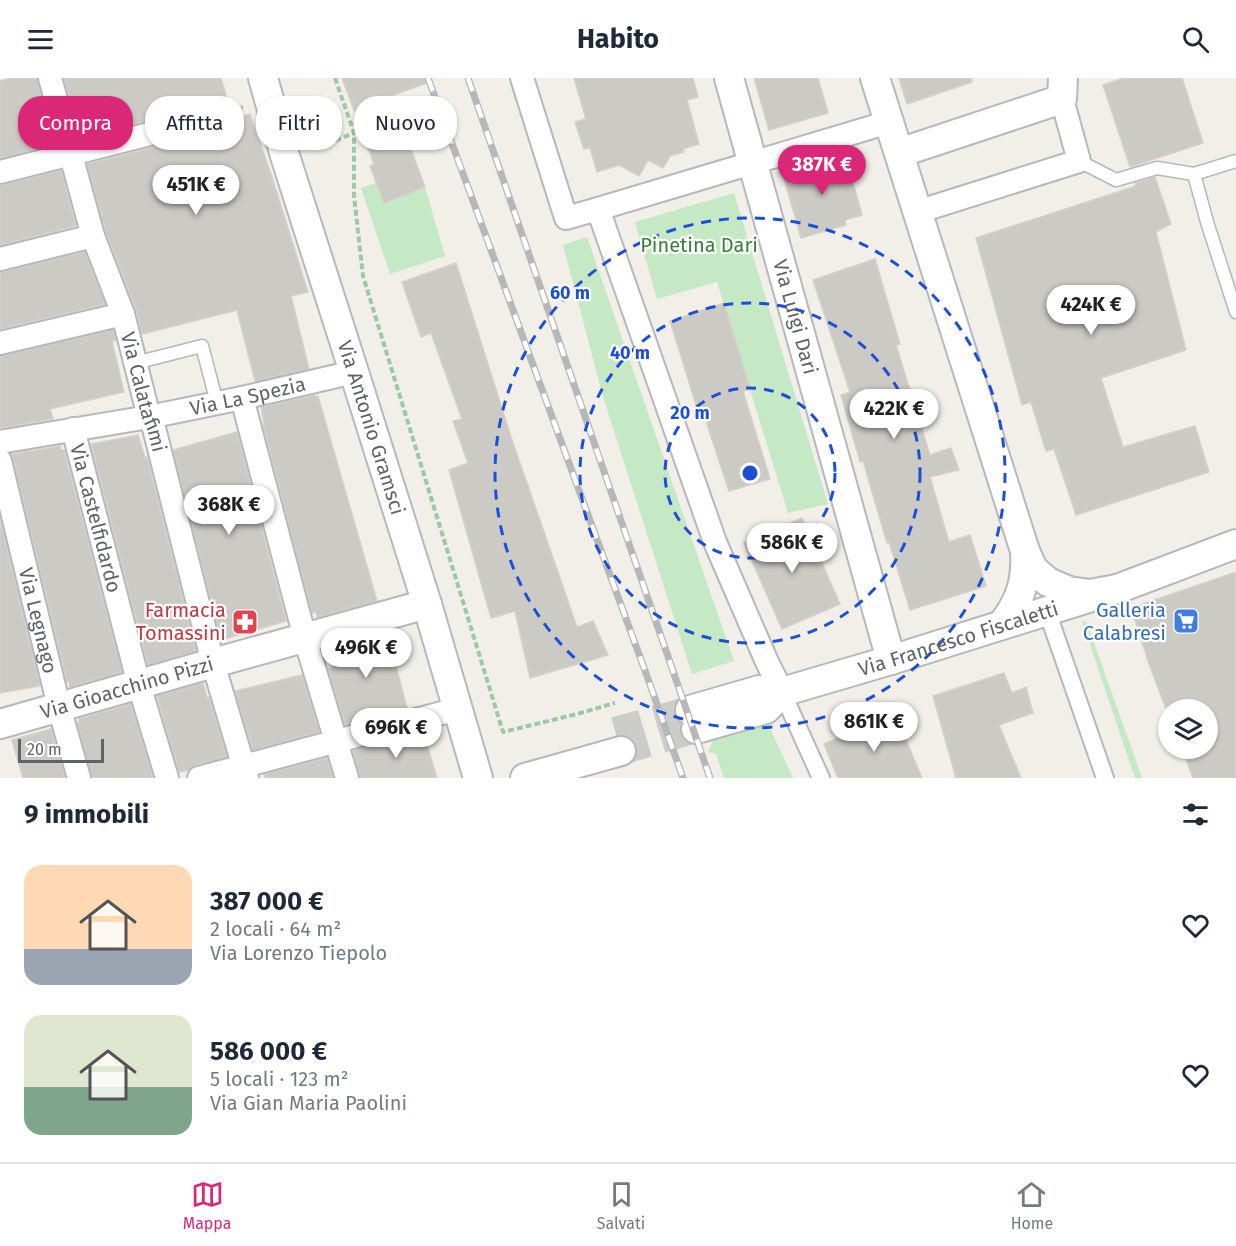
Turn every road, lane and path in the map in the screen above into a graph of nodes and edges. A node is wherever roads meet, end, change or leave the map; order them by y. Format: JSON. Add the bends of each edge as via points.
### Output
{"nodes":[{"id":1,"x":50,"y":78,"type":"edge"},
{"id":2,"x":335,"y":78,"type":"edge"},
{"id":3,"x":522,"y":78,"type":"edge"},
{"id":4,"x":729,"y":78,"type":"edge"},
{"id":5,"x":875,"y":78,"type":"edge"},
{"id":6,"x":1063,"y":88,"type":"edge"},
{"id":7,"x":266,"y":89,"type":"edge"},
{"id":8,"x":244,"y":100,"type":"edge"},
{"id":9,"x":889,"y":122,"type":"junction"},
{"id":10,"x":354,"y":133,"type":"joint"},
{"id":11,"x":145,"y":135,"type":"edge"},
{"id":12,"x":342,"y":138,"type":"edge"},
{"id":13,"x":354,"y":150,"type":"edge"},
{"id":14,"x":898,"y":153,"type":"junction"},
{"id":15,"x":71,"y":155,"type":"junction"},
{"id":16,"x":1078,"y":161,"type":"junction"},
{"id":17,"x":1236,"y":161,"type":"edge"},
{"id":18,"x":753,"y":163,"type":"junction"},
{"id":19,"x":0,"y":172,"type":"edge"},
{"id":20,"x":1194,"y":174,"type":"junction"},
{"id":21,"x":598,"y":209,"type":"junction"},
{"id":22,"x":917,"y":212,"type":"junction"},
{"id":23,"x":93,"y":236,"type":"junction"},
{"id":24,"x":0,"y":259,"type":"edge"},
{"id":25,"x":1236,"y":312,"type":"edge"},
{"id":26,"x":123,"y":315,"type":"junction"},
{"id":27,"x":0,"y":343,"type":"edge"},
{"id":28,"x":135,"y":363,"type":"junction"},
{"id":29,"x":354,"y":372,"type":"junction"},
{"id":30,"x":242,"y":398,"type":"junction"},
{"id":31,"x":218,"y":403,"type":"junction"},
{"id":32,"x":149,"y":417,"type":"junction"},
{"id":33,"x":73,"y":429,"type":"junction"},
{"id":34,"x":0,"y":442,"type":"edge"},
{"id":35,"x":0,"y":461,"type":"edge"},
{"id":36,"x":1236,"y":544,"type":"edge"},
{"id":37,"x":1024,"y":551,"type":"junction"},
{"id":38,"x":1117,"y":589,"type":"junction"},
{"id":39,"x":427,"y":604,"type":"junction"},
{"id":40,"x":1047,"y":611,"type":"junction"},
{"id":41,"x":1002,"y":625,"type":"junction"},
{"id":42,"x":305,"y":638,"type":"junction"},
{"id":43,"x":891,"y":660,"type":"junction"},
{"id":44,"x":213,"y":663,"type":"junction"},
{"id":45,"x":139,"y":685,"type":"junction"},
{"id":46,"x":782,"y":692,"type":"junction"},
{"id":47,"x":615,"y":703,"type":"dead end"},
{"id":48,"x":59,"y":707,"type":"junction"},
{"id":49,"x":457,"y":710,"type":"junction"},
{"id":50,"x":693,"y":720,"type":"tunnel mouth"},
{"id":51,"x":0,"y":724,"type":"edge"},
{"id":52,"x":336,"y":741,"type":"junction"},
{"id":53,"x":618,"y":741,"type":"tunnel mouth"},
{"id":54,"x":246,"y":772,"type":"edge"},
{"id":55,"x":79,"y":778,"type":"edge"},
{"id":56,"x":166,"y":778,"type":"edge"},
{"id":57,"x":199,"y":778,"type":"edge"},
{"id":58,"x":347,"y":778,"type":"edge"},
{"id":59,"x":478,"y":778,"type":"edge"},
{"id":60,"x":526,"y":778,"type":"edge"},
{"id":61,"x":821,"y":778,"type":"edge"},
{"id":62,"x":1105,"y":778,"type":"edge"}],
"edges":[{"from":1,"to":15,"type":"street","name":"Via Calatafimi"},
{"from":2,"to":10,"type":"path"},
{"from":3,"to":21,"type":"street","via":[[566,218]]},
{"from":4,"to":18,"type":"street","name":"Via Luigi Dari"},
{"from":5,"to":9,"type":"street"},
{"from":6,"to":14,"type":"street"},
{"from":6,"to":16,"type":"street"},
{"from":7,"to":8,"type":"path"},
{"from":7,"to":29,"type":"street","name":"Via Antonio Gramsci"},
{"from":9,"to":14,"type":"street"},
{"from":9,"to":18,"type":"street"},
{"from":10,"to":12,"type":"path"},
{"from":11,"to":15,"type":"street"},
{"from":13,"to":47,"type":"path","via":[[354,196],[363,276],[503,732]]},
{"from":14,"to":22,"type":"street"},
{"from":15,"to":19,"type":"street"},
{"from":15,"to":23,"type":"street","name":"Via Calatafimi"},
{"from":16,"to":20,"type":"lane","via":[[1116,180],[1157,168]]},
{"from":16,"to":22,"type":"street"},
{"from":17,"to":20,"type":"lane"},
{"from":18,"to":21,"type":"street"},
{"from":18,"to":43,"type":"street","name":"Via Luigi Dari"},
{"from":20,"to":25,"type":"lane"},
{"from":21,"to":46,"type":"street","via":[[715,542]]},
{"from":22,"to":37,"type":"street"},
{"from":23,"to":24,"type":"street"},
{"from":23,"to":26,"type":"street","name":"Via Calatafimi"},
{"from":26,"to":27,"type":"street"},
{"from":26,"to":28,"type":"street","name":"Via Calatafimi"},
{"from":28,"to":31,"type":"lane","via":[[202,346]]},
{"from":28,"to":32,"type":"street","name":"Via Calatafimi"},
{"from":29,"to":30,"type":"street","name":"Via La Spezia"},
{"from":29,"to":39,"type":"street","name":"Via Antonio Gramsci"},
{"from":30,"to":31,"type":"street","name":"Via La Spezia"},
{"from":30,"to":42,"type":"street"},
{"from":31,"to":32,"type":"street","name":"Via La Spezia"},
{"from":32,"to":33,"type":"street","name":"Via La Spezia"},
{"from":32,"to":44,"type":"street","name":"Via Calatafimi"},
{"from":33,"to":34,"type":"street","name":"Via La Spezia"},
{"from":33,"to":45,"type":"street","name":"Via Castelfidardo"},
{"from":35,"to":48,"type":"street","name":"Via Legnago"},
{"from":36,"to":38,"type":"street","name":"Via Francesco Fiscaletti"},
{"from":37,"to":38,"type":"street","via":[[1032,568],[1048,582],[1069,591],[1090,594]]},
{"from":37,"to":41,"type":"street","via":[[1023,584],[1014,610]]},
{"from":38,"to":40,"type":"street","name":"Via Francesco Fiscaletti"},
{"from":39,"to":42,"type":"street","name":"Via Gioacchino Pizzi"},
{"from":39,"to":49,"type":"street","name":"Via Antonio Gramsci"},
{"from":40,"to":41,"type":"street","name":"Via Francesco Fiscaletti"},
{"from":40,"to":62,"type":"street"},
{"from":41,"to":43,"type":"street","name":"Via Francesco Fiscaletti"},
{"from":42,"to":44,"type":"street","name":"Via Gioacchino Pizzi"},
{"from":42,"to":52,"type":"street"},
{"from":43,"to":46,"type":"street","name":"Via Francesco Fiscaletti"},
{"from":44,"to":45,"type":"street","name":"Via Gioacchino Pizzi"},
{"from":44,"to":54,"type":"street","name":"Via Calatafimi"},
{"from":45,"to":48,"type":"street","name":"Via Gioacchino Pizzi"},
{"from":45,"to":56,"type":"street","name":"Via Castelfidardo"},
{"from":46,"to":50,"type":"street","name":"Via Francesco Fiscaletti","via":[[766,710]]},
{"from":46,"to":61,"type":"street"},
{"from":48,"to":51,"type":"street","name":"Via Gioacchino Pizzi"},
{"from":48,"to":55,"type":"street","name":"Via Legnago"},
{"from":49,"to":52,"type":"street"},
{"from":49,"to":59,"type":"street","name":"Via Antonio Gramsci"},
{"from":52,"to":54,"type":"street"},
{"from":52,"to":58,"type":"street"},
{"from":53,"to":60,"type":"street"},
{"from":54,"to":57,"type":"street"}]}
